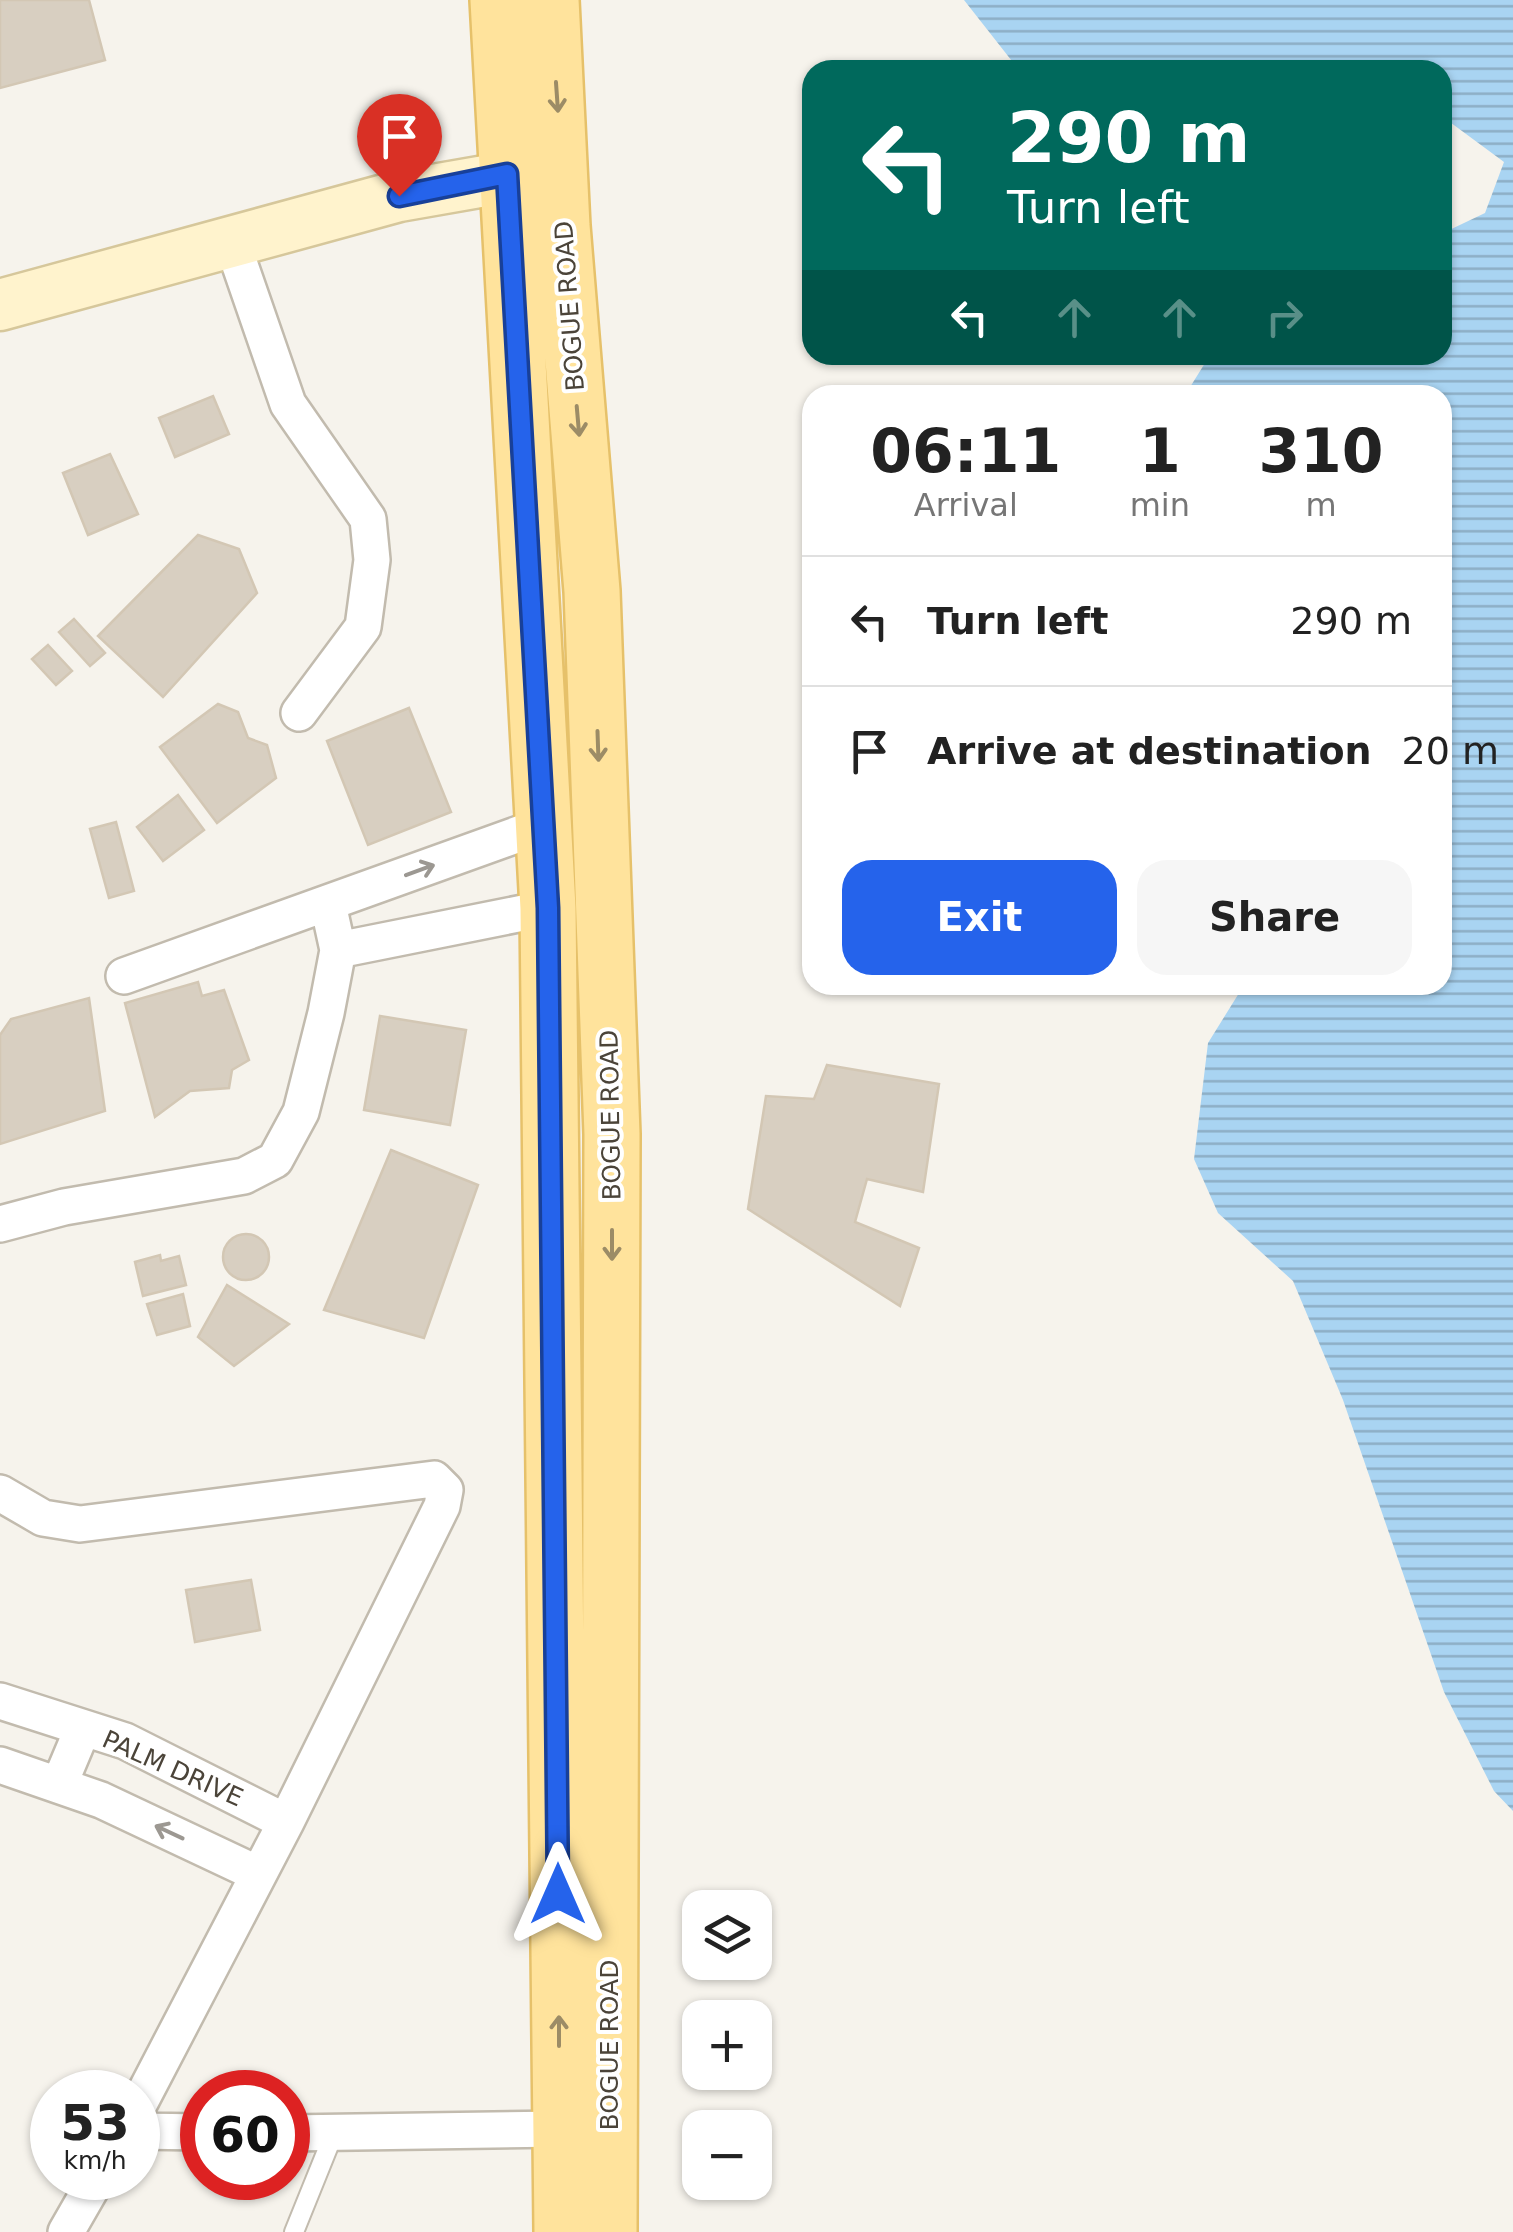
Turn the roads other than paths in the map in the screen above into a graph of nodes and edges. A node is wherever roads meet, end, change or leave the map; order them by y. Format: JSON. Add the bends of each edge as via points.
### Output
{"nodes":[{"id":1,"x":498,"y":0,"type":"edge"},
{"id":2,"x":551,"y":0,"type":"edge"},
{"id":3,"x":562,"y":168,"type":"junction"},
{"id":4,"x":507,"y":174,"type":"junction"},
{"id":5,"x":232,"y":242,"type":"junction"},
{"id":6,"x":0,"y":304,"type":"edge"},
{"id":7,"x":299,"y":714,"type":"dead end"},
{"id":8,"x":544,"y":825,"type":"junction"},
{"id":9,"x":328,"y":904,"type":"junction"},
{"id":10,"x":548,"y":908,"type":"junction"},
{"id":11,"x":338,"y":950,"type":"junction"},
{"id":12,"x":124,"y":976,"type":"dead end"},
{"id":13,"x":0,"y":1224,"type":"edge"},
{"id":14,"x":0,"y":1494,"type":"edge"},
{"id":15,"x":0,"y":1702,"type":"edge"},
{"id":16,"x":83,"y":1728,"type":"junction"},
{"id":17,"x":0,"y":1765,"type":"edge"},
{"id":18,"x":59,"y":1785,"type":"junction"},
{"id":19,"x":286,"y":1822,"type":"junction"},
{"id":20,"x":258,"y":1874,"type":"junction"},
{"id":21,"x":157,"y":2070,"type":"edge"},
{"id":22,"x":560,"y":2128,"type":"junction"},
{"id":23,"x":310,"y":2133,"type":"edge"},
{"id":24,"x":334,"y":2133,"type":"junction"},
{"id":25,"x":85,"y":2200,"type":"edge"},
{"id":26,"x":66,"y":2232,"type":"edge"},
{"id":27,"x":294,"y":2232,"type":"edge"},
{"id":28,"x":302,"y":2232,"type":"edge"},
{"id":29,"x":562,"y":2232,"type":"edge"},
{"id":30,"x":610,"y":2232,"type":"edge"}],
"edges":[{"from":1,"to":4,"type":"main road","name":"BOGUE ROAD"},
{"from":2,"to":3,"type":"main road","name":"BOGUE ROAD","one_way":true},
{"from":3,"to":4,"type":"main road"},
{"from":3,"to":30,"type":"main road","name":"BOGUE ROAD","one_way":true,"via":[[592,592],[612,1134]]},
{"from":4,"to":5,"type":"main road"},
{"from":4,"to":8,"type":"main road","name":"BOGUE ROAD"},
{"from":5,"to":6,"type":"main road"},
{"from":5,"to":7,"type":"street","via":[[288,404],[368,519],[372,560],[364,628]]},
{"from":9,"to":8,"type":"street","one_way":true},
{"from":8,"to":10,"type":"main road","name":"BOGUE ROAD"},
{"from":9,"to":11,"type":"street"},
{"from":9,"to":12,"type":"street"},
{"from":10,"to":11,"type":"street"},
{"from":22,"to":10,"type":"main road","name":"BOGUE ROAD","one_way":true},
{"from":11,"to":13,"type":"street","via":[[300,1112],[275,1160],[244,1176]]},
{"from":14,"to":19,"type":"street","via":[[43,1518],[80,1524],[434,1480],[444,1490],[442,1506]]},
{"from":15,"to":16,"type":"street","name":"PALM DRIVE"},
{"from":16,"to":18,"type":"street"},
{"from":16,"to":19,"type":"street","name":"PALM DRIVE","via":[[126,1741]]},
{"from":17,"to":18,"type":"street"},
{"from":20,"to":18,"type":"street","one_way":true},
{"from":19,"to":20,"type":"street"},
{"from":20,"to":21,"type":"street"},
{"from":22,"to":24,"type":"street"},
{"from":22,"to":29,"type":"main road","name":"BOGUE ROAD"},
{"from":23,"to":24,"type":"street"},
{"from":24,"to":27,"type":"lane"},
{"from":25,"to":26,"type":"street"},
{"from":27,"to":28,"type":"lane"}]}
